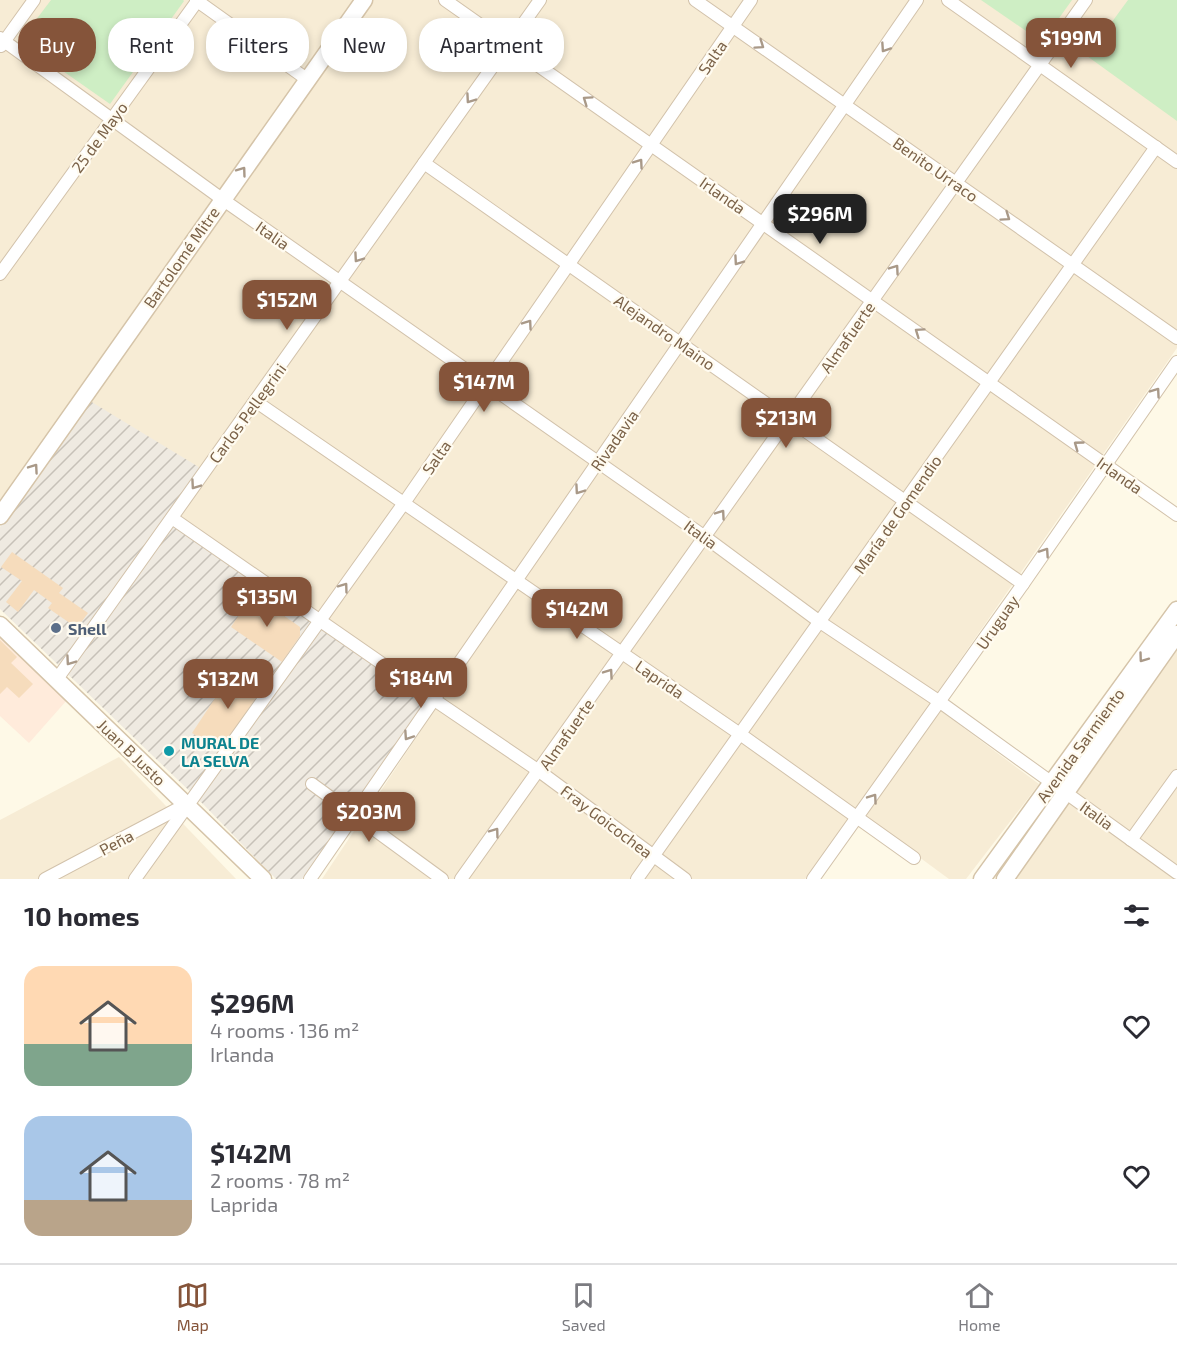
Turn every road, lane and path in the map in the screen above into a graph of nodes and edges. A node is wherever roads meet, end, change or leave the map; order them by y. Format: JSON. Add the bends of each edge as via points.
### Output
{"nodes":[{"id":1,"x":34,"y":0,"type":"edge"},
{"id":2,"x":197,"y":0,"type":"edge"},
{"id":3,"x":364,"y":0,"type":"edge"},
{"id":4,"x":445,"y":0,"type":"edge"},
{"id":5,"x":540,"y":0,"type":"edge"},
{"id":6,"x":695,"y":0,"type":"edge"},
{"id":7,"x":751,"y":0,"type":"edge"},
{"id":8,"x":918,"y":0,"type":"edge"},
{"id":9,"x":948,"y":0,"type":"edge"},
{"id":10,"x":1086,"y":0,"type":"edge"},
{"id":11,"x":471,"y":18,"type":"edge"},
{"id":12,"x":528,"y":18,"type":"edge"},
{"id":13,"x":733,"y":26,"type":"junction"},
{"id":14,"x":1,"y":42,"type":"edge"},
{"id":15,"x":1040,"y":65,"type":"junction"},
{"id":16,"x":490,"y":72,"type":"edge"},
{"id":17,"x":547,"y":72,"type":"edge"},
{"id":18,"x":308,"y":80,"type":"junction"},
{"id":19,"x":845,"y":106,"type":"junction"},
{"id":20,"x":112,"y":118,"type":"junction"},
{"id":21,"x":651,"y":145,"type":"junction"},
{"id":22,"x":1156,"y":147,"type":"junction"},
{"id":23,"x":1177,"y":162,"type":"edge"},
{"id":24,"x":424,"y":163,"type":"junction"},
{"id":25,"x":956,"y":183,"type":"junction"},
{"id":26,"x":222,"y":199,"type":"junction"},
{"id":27,"x":764,"y":224,"type":"junction"},
{"id":28,"x":568,"y":264,"type":"junction"},
{"id":29,"x":1074,"y":264,"type":"junction"},
{"id":30,"x":0,"y":274,"type":"edge"},
{"id":31,"x":340,"y":283,"type":"junction"},
{"id":32,"x":873,"y":300,"type":"junction"},
{"id":33,"x":1177,"y":338,"type":"edge"},
{"id":34,"x":681,"y":344,"type":"junction"},
{"id":35,"x":1177,"y":362,"type":"edge"},
{"id":36,"x":990,"y":382,"type":"junction"},
{"id":37,"x":486,"y":384,"type":"junction"},
{"id":38,"x":255,"y":401,"type":"junction"},
{"id":39,"x":789,"y":419,"type":"junction"},
{"id":40,"x":598,"y":462,"type":"junction"},
{"id":41,"x":1105,"y":465,"type":"junction"},
{"id":42,"x":906,"y":501,"type":"junction"},
{"id":43,"x":404,"y":503,"type":"junction"},
{"id":44,"x":1177,"y":515,"type":"edge"},
{"id":45,"x":0,"y":516,"type":"edge"},
{"id":46,"x":172,"y":518,"type":"junction"},
{"id":47,"x":705,"y":537,"type":"junction"},
{"id":48,"x":517,"y":580,"type":"junction"},
{"id":49,"x":1023,"y":585,"type":"junction"},
{"id":50,"x":1177,"y":610,"type":"edge"},
{"id":51,"x":319,"y":621,"type":"junction"},
{"id":52,"x":820,"y":622,"type":"junction"},
{"id":53,"x":0,"y":625,"type":"edge"},
{"id":54,"x":1177,"y":634,"type":"edge"},
{"id":55,"x":623,"y":653,"type":"junction"},
{"id":56,"x":57,"y":679,"type":"junction"},
{"id":57,"x":433,"y":699,"type":"junction"},
{"id":58,"x":940,"y":702,"type":"junction"},
{"id":59,"x":740,"y":734,"type":"junction"},
{"id":60,"x":539,"y":771,"type":"junction"},
{"id":61,"x":1177,"y":776,"type":"edge"},
{"id":62,"x":312,"y":784,"type":"dead end"},
{"id":63,"x":1060,"y":788,"type":"junction"},
{"id":64,"x":187,"y":804,"type":"junction"},
{"id":65,"x":355,"y":814,"type":"junction"},
{"id":66,"x":858,"y":818,"type":"junction"},
{"id":67,"x":1131,"y":840,"type":"junction"},
{"id":68,"x":653,"y":856,"type":"junction"},
{"id":69,"x":914,"y":858,"type":"dead end"},
{"id":70,"x":1177,"y":873,"type":"edge"},
{"id":71,"x":45,"y":879,"type":"edge"},
{"id":72,"x":135,"y":879,"type":"edge"},
{"id":73,"x":263,"y":879,"type":"edge"},
{"id":74,"x":310,"y":879,"type":"edge"},
{"id":75,"x":442,"y":879,"type":"edge"},
{"id":76,"x":461,"y":879,"type":"edge"},
{"id":77,"x":637,"y":879,"type":"edge"},
{"id":78,"x":685,"y":879,"type":"edge"},
{"id":79,"x":813,"y":879,"type":"edge"},
{"id":80,"x":982,"y":879,"type":"edge"},
{"id":81,"x":1005,"y":879,"type":"edge"}],
"edges":[{"from":1,"to":14,"type":"street"},
{"from":2,"to":18,"type":"street"},
{"from":2,"to":20,"type":"street","name":"25 de Mayo"},
{"from":3,"to":18,"type":"main road","name":"Bartolomé Mitre"},
{"from":4,"to":11,"type":"street","name":"Irlanda"},
{"from":5,"to":12,"type":"street","name":"Carlos Pellegrini"},
{"from":6,"to":13,"type":"street","name":"Benito Urraco"},
{"from":7,"to":13,"type":"street","name":"Salta"},
{"from":8,"to":19,"type":"street","name":"Rivadavia","one_way":true},
{"from":9,"to":15,"type":"street"},
{"from":10,"to":15,"type":"street","name":"Almafuerte"},
{"from":13,"to":19,"type":"street","name":"Benito Urraco","one_way":true},
{"from":13,"to":21,"type":"street","name":"Salta"},
{"from":14,"to":20,"type":"street","name":"Italia"},
{"from":15,"to":22,"type":"street"},
{"from":15,"to":25,"type":"street","name":"Almafuerte"},
{"from":16,"to":24,"type":"street","name":"Carlos Pellegrini","one_way":true},
{"from":21,"to":17,"type":"street","name":"Irlanda","one_way":true},
{"from":26,"to":18,"type":"main road","name":"Bartolomé Mitre","one_way":true},
{"from":19,"to":25,"type":"street","name":"Benito Urraco"},
{"from":19,"to":27,"type":"street","name":"Rivadavia"},
{"from":20,"to":26,"type":"street","name":"Italia"},
{"from":20,"to":30,"type":"street","name":"25 de Mayo"},
{"from":21,"to":27,"type":"street","name":"Irlanda"},
{"from":28,"to":21,"type":"street","name":"Salta","one_way":true},
{"from":22,"to":23,"type":"street"},
{"from":22,"to":29,"type":"street","name":"María de Gomendio"},
{"from":24,"to":28,"type":"street","name":"Alejandro Maino"},
{"from":24,"to":31,"type":"street","name":"Carlos Pellegrini","one_way":true},
{"from":25,"to":29,"type":"street","name":"Benito Urraco","one_way":true},
{"from":32,"to":25,"type":"street","name":"Almafuerte","one_way":true},
{"from":26,"to":31,"type":"street","name":"Italia"},
{"from":45,"to":26,"type":"main road","name":"Bartolomé Mitre","one_way":true},
{"from":27,"to":32,"type":"street","name":"Irlanda"},
{"from":27,"to":34,"type":"street","name":"Rivadavia","one_way":true},
{"from":28,"to":34,"type":"street","name":"Alejandro Maino"},
{"from":37,"to":28,"type":"street","name":"Salta","one_way":true},
{"from":29,"to":33,"type":"street","name":"Benito Urraco"},
{"from":29,"to":36,"type":"street","name":"María de Gomendio"},
{"from":31,"to":37,"type":"street","name":"Italia"},
{"from":31,"to":38,"type":"street","name":"Carlos Pellegrini"},
{"from":36,"to":32,"type":"street","name":"Irlanda","one_way":true},
{"from":32,"to":39,"type":"street","name":"Almafuerte"},
{"from":34,"to":39,"type":"street","name":"Alejandro Maino"},
{"from":34,"to":40,"type":"street","name":"Rivadavia"},
{"from":41,"to":35,"type":"street","name":"Uruguay","one_way":true},
{"from":41,"to":36,"type":"street","name":"Irlanda","one_way":true},
{"from":36,"to":42,"type":"street","name":"María de Gomendio"},
{"from":37,"to":40,"type":"street","name":"Italia"},
{"from":37,"to":43,"type":"street","name":"Salta"},
{"from":38,"to":43,"type":"street","name":"Laprida"},
{"from":38,"to":46,"type":"street","name":"Carlos Pellegrini","one_way":true},
{"from":39,"to":42,"type":"street","name":"Alejandro Maino"},
{"from":47,"to":39,"type":"street","name":"Almafuerte","one_way":true},
{"from":40,"to":47,"type":"street","name":"Italia"},
{"from":40,"to":48,"type":"street","name":"Rivadavia","one_way":true},
{"from":41,"to":44,"type":"street","name":"Irlanda"},
{"from":49,"to":41,"type":"street","name":"Uruguay","one_way":true},
{"from":42,"to":49,"type":"street","name":"Alejandro Maino"},
{"from":42,"to":52,"type":"street","name":"María de Gomendio"},
{"from":43,"to":48,"type":"street","name":"Laprida"},
{"from":51,"to":43,"type":"street","name":"Salta","one_way":true},
{"from":46,"to":51,"type":"street","name":"Fray Goicochea"},
{"from":46,"to":56,"type":"street","name":"Carlos Pellegrini","one_way":true},
{"from":47,"to":52,"type":"street","name":"Italia"},
{"from":47,"to":55,"type":"street","name":"Almafuerte"},
{"from":48,"to":55,"type":"street","name":"Laprida"},
{"from":48,"to":57,"type":"street","name":"Rivadavia"},
{"from":49,"to":58,"type":"street","name":"Uruguay"},
{"from":50,"to":63,"type":"main road","name":"Avenida Sarmiento","one_way":true},
{"from":51,"to":57,"type":"street","name":"Fray Goicochea"},
{"from":51,"to":64,"type":"street","name":"Salta"},
{"from":52,"to":58,"type":"street","name":"Italia"},
{"from":52,"to":59,"type":"street","name":"María de Gomendio"},
{"from":53,"to":56,"type":"main road","name":"Juan B Justo"},
{"from":54,"to":63,"type":"main road","name":"Avenida Sarmiento"},
{"from":55,"to":59,"type":"street","name":"Laprida"},
{"from":60,"to":55,"type":"street","name":"Almafuerte","one_way":true},
{"from":56,"to":64,"type":"main road","name":"Juan B Justo"},
{"from":57,"to":60,"type":"street","name":"Fray Goicochea"},
{"from":57,"to":65,"type":"street","name":"Rivadavia","one_way":true},
{"from":58,"to":63,"type":"street","name":"Italia"},
{"from":66,"to":58,"type":"street","name":"Uruguay","one_way":true},
{"from":59,"to":66,"type":"street","name":"Laprida"},
{"from":59,"to":68,"type":"street","name":"María de Gomendio"},
{"from":60,"to":68,"type":"street","name":"Fray Goicochea"},
{"from":76,"to":60,"type":"street","name":"Almafuerte","one_way":true},
{"from":61,"to":67,"type":"street"},
{"from":62,"to":65,"type":"street"},
{"from":63,"to":67,"type":"street","name":"Italia"},
{"from":63,"to":80,"type":"main road","name":"Avenida Sarmiento"},
{"from":63,"to":81,"type":"main road","name":"Avenida Sarmiento"},
{"from":64,"to":71,"type":"street","name":"Peña"},
{"from":64,"to":72,"type":"street","name":"Salta"},
{"from":64,"to":73,"type":"main road","name":"Juan B Justo"},
{"from":65,"to":74,"type":"street","name":"Rivadavia"},
{"from":65,"to":75,"type":"street"},
{"from":66,"to":69,"type":"street","name":"Laprida"},
{"from":66,"to":79,"type":"street","name":"Uruguay"},
{"from":67,"to":70,"type":"street","name":"Italia"},
{"from":68,"to":77,"type":"street","name":"María de Gomendio"},
{"from":68,"to":78,"type":"street","name":"Fray Goicochea"}]}
